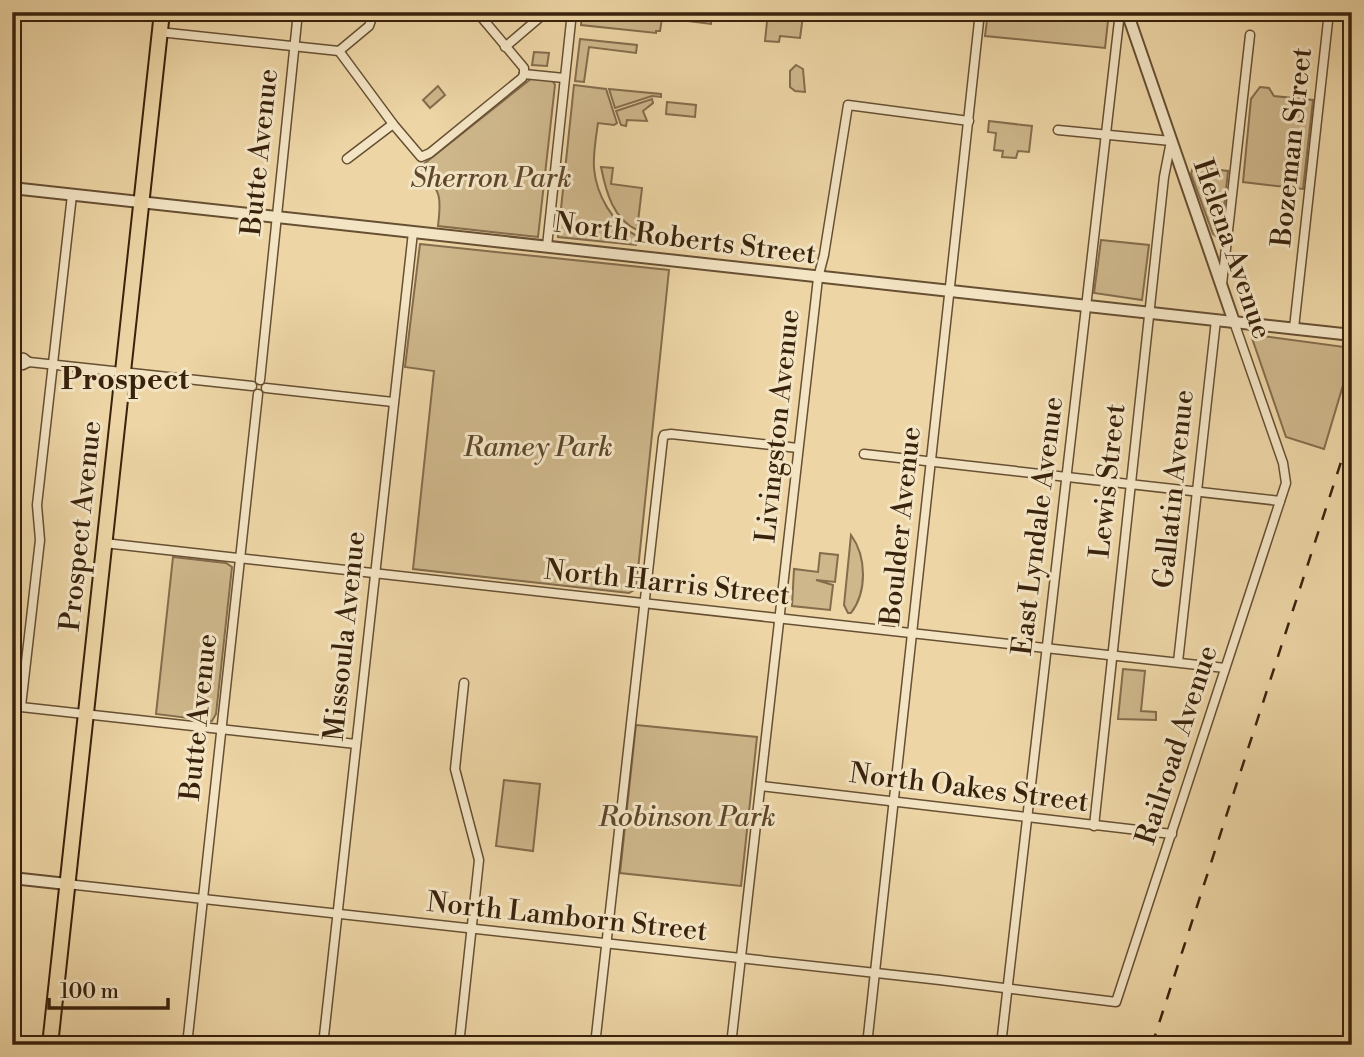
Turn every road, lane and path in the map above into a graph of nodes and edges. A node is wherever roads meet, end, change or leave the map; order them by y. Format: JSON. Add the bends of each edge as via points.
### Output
{"nodes":[{"id":1,"x":162,"y":12,"type":"edge"},
{"id":2,"x":298,"y":12,"type":"edge"},
{"id":3,"x":374,"y":12,"type":"edge"},
{"id":4,"x":477,"y":12,"type":"edge"},
{"id":5,"x":546,"y":12,"type":"edge"},
{"id":6,"x":572,"y":12,"type":"edge"},
{"id":7,"x":981,"y":12,"type":"edge"},
{"id":8,"x":1120,"y":12,"type":"edge"},
{"id":9,"x":1127,"y":12,"type":"edge"},
{"id":10,"x":1329,"y":12,"type":"edge"},
{"id":11,"x":159,"y":32,"type":"junction"},
{"id":12,"x":1250,"y":35,"type":"dead end"},
{"id":13,"x":294,"y":47,"type":"junction"},
{"id":14,"x":505,"y":47,"type":"junction"},
{"id":15,"x":339,"y":51,"type":"junction"},
{"id":16,"x":524,"y":74,"type":"junction"},
{"id":17,"x":564,"y":78,"type":"junction"},
{"id":18,"x":969,"y":121,"type":"junction"},
{"id":19,"x":393,"y":124,"type":"junction"},
{"id":20,"x":1058,"y":130,"type":"dead end"},
{"id":21,"x":1106,"y":135,"type":"junction"},
{"id":22,"x":1171,"y":141,"type":"junction"},
{"id":23,"x":347,"y":159,"type":"dead end"},
{"id":24,"x":12,"y":188,"type":"edge"},
{"id":25,"x":72,"y":195,"type":"junction"},
{"id":26,"x":141,"y":202,"type":"junction"},
{"id":27,"x":277,"y":217,"type":"junction"},
{"id":28,"x":413,"y":232,"type":"junction"},
{"id":29,"x":547,"y":246,"type":"junction"},
{"id":30,"x":818,"y":278,"type":"junction"},
{"id":31,"x":1221,"y":286,"type":"junction"},
{"id":32,"x":950,"y":291,"type":"junction"},
{"id":33,"x":1087,"y":306,"type":"junction"},
{"id":34,"x":1149,"y":313,"type":"junction"},
{"id":35,"x":1216,"y":320,"type":"junction"},
{"id":36,"x":1234,"y":322,"type":"junction"},
{"id":37,"x":1294,"y":328,"type":"junction"},
{"id":38,"x":1352,"y":335,"type":"edge"},
{"id":39,"x":12,"y":356,"type":"edge"},
{"id":40,"x":29,"y":362,"type":"junction"},
{"id":41,"x":12,"y":364,"type":"edge"},
{"id":42,"x":54,"y":365,"type":"junction"},
{"id":43,"x":122,"y":373,"type":"junction"},
{"id":44,"x":260,"y":380,"type":"junction"},
{"id":45,"x":252,"y":386,"type":"junction"},
{"id":46,"x":266,"y":388,"type":"junction"},
{"id":47,"x":258,"y":394,"type":"junction"},
{"id":48,"x":393,"y":402,"type":"junction"},
{"id":49,"x":798,"y":448,"type":"junction"},
{"id":50,"x":864,"y":454,"type":"dead end"},
{"id":51,"x":930,"y":462,"type":"junction"},
{"id":52,"x":1067,"y":477,"type":"junction"},
{"id":53,"x":1130,"y":484,"type":"junction"},
{"id":54,"x":1197,"y":492,"type":"junction"},
{"id":55,"x":1280,"y":501,"type":"junction"},
{"id":56,"x":104,"y":543,"type":"junction"},
{"id":57,"x":239,"y":558,"type":"junction"},
{"id":58,"x":375,"y":573,"type":"junction"},
{"id":59,"x":643,"y":603,"type":"junction"},
{"id":60,"x":779,"y":618,"type":"junction"},
{"id":61,"x":912,"y":634,"type":"junction"},
{"id":62,"x":1047,"y":648,"type":"junction"},
{"id":63,"x":1112,"y":655,"type":"junction"},
{"id":64,"x":1178,"y":662,"type":"junction"},
{"id":65,"x":1225,"y":668,"type":"junction"},
{"id":66,"x":464,"y":683,"type":"dead end"},
{"id":67,"x":16,"y":706,"type":"edge"},
{"id":68,"x":86,"y":714,"type":"junction"},
{"id":69,"x":220,"y":729,"type":"junction"},
{"id":70,"x":356,"y":744,"type":"junction"},
{"id":71,"x":761,"y":786,"type":"junction"},
{"id":72,"x":894,"y":803,"type":"junction"},
{"id":73,"x":1027,"y":818,"type":"junction"},
{"id":74,"x":1094,"y":826,"type":"junction"},
{"id":75,"x":1172,"y":834,"type":"junction"},
{"id":76,"x":12,"y":878,"type":"edge"},
{"id":77,"x":67,"y":884,"type":"junction"},
{"id":78,"x":202,"y":899,"type":"junction"},
{"id":79,"x":337,"y":914,"type":"junction"},
{"id":80,"x":471,"y":929,"type":"junction"},
{"id":81,"x":606,"y":943,"type":"junction"},
{"id":82,"x":741,"y":959,"type":"junction"},
{"id":83,"x":876,"y":974,"type":"junction"},
{"id":84,"x":1008,"y":989,"type":"junction"},
{"id":85,"x":1116,"y":1002,"type":"joint"},
{"id":86,"x":50,"y":1045,"type":"edge"},
{"id":87,"x":187,"y":1045,"type":"edge"},
{"id":88,"x":323,"y":1045,"type":"edge"},
{"id":89,"x":459,"y":1045,"type":"edge"},
{"id":90,"x":596,"y":1045,"type":"edge"},
{"id":91,"x":731,"y":1045,"type":"edge"},
{"id":92,"x":867,"y":1045,"type":"edge"},
{"id":93,"x":1001,"y":1045,"type":"edge"}],
"edges":[{"from":1,"to":11,"type":"highway","name":"Prospect Avenue"},
{"from":2,"to":13,"type":"street","name":"Butte Avenue"},
{"from":3,"to":15,"type":"street","via":[[369,26]]},
{"from":4,"to":14,"type":"street"},
{"from":5,"to":14,"type":"street"},
{"from":6,"to":17,"type":"street"},
{"from":7,"to":18,"type":"street","name":"Boulder Avenue"},
{"from":8,"to":21,"type":"street","name":"East Lyndale Avenue"},
{"from":9,"to":22,"type":"street","name":"Helena Avenue"},
{"from":10,"to":37,"type":"street","name":"Bozeman Street"},
{"from":11,"to":13,"type":"street"},
{"from":11,"to":26,"type":"highway","name":"Prospect Avenue"},
{"from":12,"to":31,"type":"street"},
{"from":13,"to":15,"type":"street"},
{"from":13,"to":27,"type":"street","name":"Butte Avenue"},
{"from":14,"to":16,"type":"street"},
{"from":15,"to":19,"type":"street"},
{"from":16,"to":17,"type":"street"},
{"from":16,"to":19,"type":"street","via":[[425,157],[417,154]]},
{"from":17,"to":29,"type":"street"},
{"from":18,"to":30,"type":"street","name":"Livingston Avenue","via":[[848,106]]},
{"from":18,"to":32,"type":"street","name":"Boulder Avenue"},
{"from":19,"to":23,"type":"street"},
{"from":20,"to":21,"type":"street"},
{"from":21,"to":22,"type":"street"},
{"from":21,"to":33,"type":"street","name":"East Lyndale Avenue"},
{"from":22,"to":31,"type":"street","name":"Helena Avenue"},
{"from":22,"to":34,"type":"street","name":"Lewis Street"},
{"from":24,"to":25,"type":"street","name":"North Roberts Street"},
{"from":25,"to":26,"type":"street","name":"North Roberts Street"},
{"from":25,"to":42,"type":"street"},
{"from":26,"to":27,"type":"street","name":"North Roberts Street"},
{"from":26,"to":43,"type":"highway","name":"Prospect Avenue"},
{"from":27,"to":28,"type":"street","name":"North Roberts Street"},
{"from":27,"to":44,"type":"street","name":"Butte Avenue"},
{"from":28,"to":29,"type":"street","name":"North Roberts Street"},
{"from":28,"to":48,"type":"street","name":"Missoula Avenue"},
{"from":29,"to":30,"type":"street","name":"North Roberts Street"},
{"from":30,"to":32,"type":"street","name":"North Roberts Street"},
{"from":30,"to":49,"type":"street","name":"Livingston Avenue"},
{"from":31,"to":36,"type":"street","name":"Helena Avenue"},
{"from":32,"to":33,"type":"street","name":"North Roberts Street"},
{"from":32,"to":51,"type":"street","name":"Boulder Avenue"},
{"from":33,"to":34,"type":"street","name":"North Roberts Street"},
{"from":33,"to":52,"type":"street","name":"East Lyndale Avenue"},
{"from":34,"to":35,"type":"street","name":"North Roberts Street"},
{"from":34,"to":53,"type":"street","name":"Lewis Street"},
{"from":35,"to":36,"type":"street","name":"North Roberts Street"},
{"from":35,"to":54,"type":"street","name":"Gallatin Avenue"},
{"from":36,"to":37,"type":"street","name":"North Roberts Street"},
{"from":36,"to":55,"type":"street","name":"Helena Avenue","via":[[1283,463],[1286,483]]},
{"from":37,"to":38,"type":"street","name":"North Roberts Street"},
{"from":39,"to":40,"type":"street"},
{"from":40,"to":41,"type":"street"},
{"from":40,"to":42,"type":"street"},
{"from":42,"to":43,"type":"street"},
{"from":42,"to":67,"type":"street","via":[[37,505],[40,540]]},
{"from":43,"to":45,"type":"street"},
{"from":43,"to":56,"type":"highway","name":"Prospect Avenue"},
{"from":44,"to":45,"type":"street"},
{"from":44,"to":46,"type":"street"},
{"from":45,"to":47,"type":"street"},
{"from":46,"to":47,"type":"street"},
{"from":46,"to":48,"type":"street"},
{"from":47,"to":57,"type":"street","name":"Butte Avenue"},
{"from":48,"to":58,"type":"street","name":"Missoula Avenue"},
{"from":49,"to":59,"type":"street","via":[[664,435]]},
{"from":49,"to":60,"type":"street","name":"Livingston Avenue"},
{"from":50,"to":51,"type":"street"},
{"from":51,"to":52,"type":"street"},
{"from":51,"to":61,"type":"street","name":"Boulder Avenue"},
{"from":52,"to":53,"type":"street"},
{"from":52,"to":62,"type":"street","name":"East Lyndale Avenue"},
{"from":53,"to":54,"type":"street"},
{"from":53,"to":63,"type":"street","name":"Lewis Street"},
{"from":54,"to":55,"type":"street"},
{"from":54,"to":64,"type":"street","name":"Gallatin Avenue"},
{"from":55,"to":65,"type":"street","name":"Railroad Avenue"},
{"from":56,"to":57,"type":"street","name":"North Harris Street"},
{"from":56,"to":68,"type":"highway","name":"Prospect Avenue"},
{"from":57,"to":58,"type":"street","name":"North Harris Street"},
{"from":57,"to":69,"type":"street","name":"Butte Avenue"},
{"from":58,"to":59,"type":"street","name":"North Harris Street"},
{"from":58,"to":70,"type":"street","name":"Missoula Avenue"},
{"from":59,"to":60,"type":"street","name":"North Harris Street"},
{"from":59,"to":81,"type":"street"},
{"from":60,"to":61,"type":"street","name":"North Harris Street"},
{"from":60,"to":71,"type":"street","name":"Livingston Avenue"},
{"from":61,"to":62,"type":"street","name":"North Harris Street"},
{"from":61,"to":72,"type":"street","name":"Boulder Avenue"},
{"from":62,"to":63,"type":"street","name":"North Harris Street"},
{"from":62,"to":73,"type":"street","name":"East Lyndale Avenue"},
{"from":63,"to":64,"type":"street","name":"North Harris Street"},
{"from":63,"to":74,"type":"street","name":"Lewis Street"},
{"from":64,"to":65,"type":"street","name":"North Harris Street"},
{"from":65,"to":75,"type":"street","name":"Railroad Avenue"},
{"from":66,"to":80,"type":"street","via":[[455,769],[479,860]]},
{"from":67,"to":68,"type":"street"},
{"from":68,"to":69,"type":"street"},
{"from":68,"to":77,"type":"highway","name":"Prospect Avenue"},
{"from":69,"to":70,"type":"street"},
{"from":69,"to":78,"type":"street","name":"Butte Avenue"},
{"from":70,"to":79,"type":"street","name":"Missoula Avenue"},
{"from":71,"to":72,"type":"street","name":"North Oakes Street"},
{"from":71,"to":82,"type":"street","name":"Livingston Avenue"},
{"from":72,"to":73,"type":"street","name":"North Oakes Street"},
{"from":72,"to":83,"type":"street","name":"Boulder Avenue"},
{"from":73,"to":74,"type":"street","name":"North Oakes Street"},
{"from":73,"to":84,"type":"street","name":"East Lyndale Avenue"},
{"from":74,"to":75,"type":"street","name":"North Oakes Street"},
{"from":75,"to":85,"type":"street","name":"Railroad Avenue"},
{"from":76,"to":77,"type":"street","name":"North Lamborn Street"},
{"from":77,"to":78,"type":"street","name":"North Lamborn Street"},
{"from":77,"to":86,"type":"highway","name":"Prospect Avenue"},
{"from":78,"to":79,"type":"street","name":"North Lamborn Street"},
{"from":78,"to":87,"type":"street","name":"Butte Avenue"},
{"from":79,"to":80,"type":"street","name":"North Lamborn Street"},
{"from":79,"to":88,"type":"street","name":"Missoula Avenue"},
{"from":80,"to":81,"type":"street","name":"North Lamborn Street"},
{"from":80,"to":89,"type":"street"},
{"from":81,"to":82,"type":"street","name":"North Lamborn Street"},
{"from":81,"to":90,"type":"street"},
{"from":82,"to":83,"type":"street","name":"North Lamborn Street"},
{"from":82,"to":91,"type":"street","name":"Livingston Avenue"},
{"from":83,"to":84,"type":"street","name":"North Lamborn Street"},
{"from":83,"to":92,"type":"street","name":"Boulder Avenue"},
{"from":84,"to":85,"type":"street","name":"North Lamborn Street"},
{"from":84,"to":93,"type":"street","name":"East Lyndale Avenue"}]}
